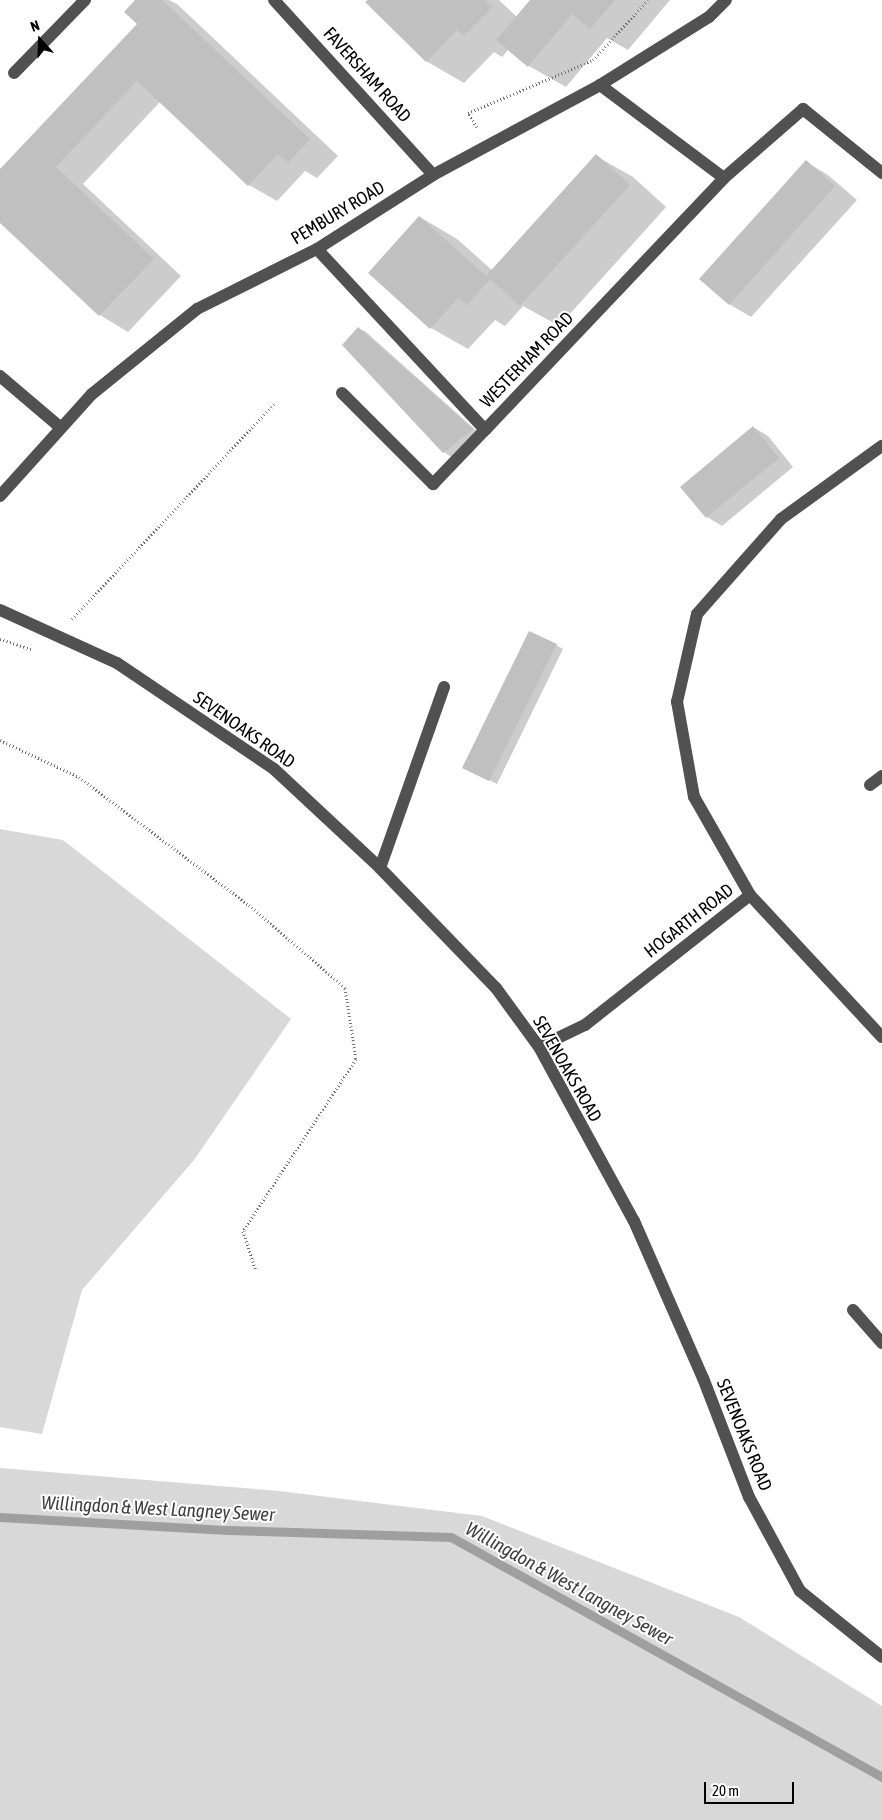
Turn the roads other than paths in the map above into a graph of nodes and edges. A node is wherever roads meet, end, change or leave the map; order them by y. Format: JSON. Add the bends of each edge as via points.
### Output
{"nodes":[{"id":1,"x":85,"y":0,"type":"edge"},
{"id":2,"x":274,"y":0,"type":"edge"},
{"id":3,"x":726,"y":0,"type":"edge"},
{"id":4,"x":14,"y":73,"type":"dead end"},
{"id":5,"x":600,"y":85,"type":"junction"},
{"id":6,"x":882,"y":173,"type":"edge"},
{"id":7,"x":432,"y":175,"type":"junction"},
{"id":8,"x":724,"y":178,"type":"junction"},
{"id":9,"x":318,"y":249,"type":"junction"},
{"id":10,"x":0,"y":376,"type":"edge"},
{"id":11,"x":342,"y":393,"type":"dead end"},
{"id":12,"x":61,"y":428,"type":"junction"},
{"id":13,"x":485,"y":430,"type":"junction"},
{"id":14,"x":882,"y":446,"type":"edge"},
{"id":15,"x":0,"y":496,"type":"edge"},
{"id":16,"x":0,"y":610,"type":"edge"},
{"id":17,"x":444,"y":687,"type":"dead end"},
{"id":18,"x":882,"y":776,"type":"edge"},
{"id":19,"x":870,"y":785,"type":"dead end"},
{"id":20,"x":380,"y":868,"type":"junction"},
{"id":21,"x":750,"y":895,"type":"junction"},
{"id":22,"x":882,"y":1037,"type":"edge"},
{"id":23,"x":539,"y":1047,"type":"junction"},
{"id":24,"x":853,"y":1310,"type":"dead end"},
{"id":25,"x":882,"y":1343,"type":"edge"},
{"id":26,"x":882,"y":1657,"type":"edge"}],
"edges":[{"from":1,"to":4,"type":"street"},
{"from":2,"to":7,"type":"street","name":"FAVERSHAM ROAD"},
{"from":3,"to":5,"type":"street","name":"PEMBURY ROAD","via":[[709,16]]},
{"from":5,"to":7,"type":"street","name":"PEMBURY ROAD"},
{"from":5,"to":8,"type":"street"},
{"from":6,"to":8,"type":"street","name":"WESTERHAM ROAD","via":[[803,109]]},
{"from":7,"to":9,"type":"street","name":"PEMBURY ROAD"},
{"from":8,"to":13,"type":"street","name":"WESTERHAM ROAD"},
{"from":9,"to":12,"type":"street","name":"PEMBURY ROAD","via":[[197,309],[92,394]]},
{"from":9,"to":13,"type":"street","name":"WESTERHAM ROAD"},
{"from":10,"to":12,"type":"street"},
{"from":11,"to":13,"type":"street","via":[[433,484]]},
{"from":12,"to":15,"type":"street","name":"PEMBURY ROAD"},
{"from":14,"to":21,"type":"street","via":[[781,519],[697,614],[677,702],[694,797]]},
{"from":16,"to":20,"type":"street","name":"SEVENOAKS ROAD","via":[[117,663],[274,769]]},
{"from":17,"to":20,"type":"street"},
{"from":18,"to":19,"type":"street"},
{"from":20,"to":23,"type":"street","name":"SEVENOAKS ROAD","via":[[496,988]]},
{"from":21,"to":22,"type":"street","name":"HOGARTH ROAD"},
{"from":21,"to":23,"type":"street","name":"HOGARTH ROAD","via":[[585,1024]]},
{"from":23,"to":26,"type":"street","name":"SEVENOAKS ROAD","via":[[634,1221],[749,1497],[800,1591]]},
{"from":24,"to":25,"type":"street"}]}
